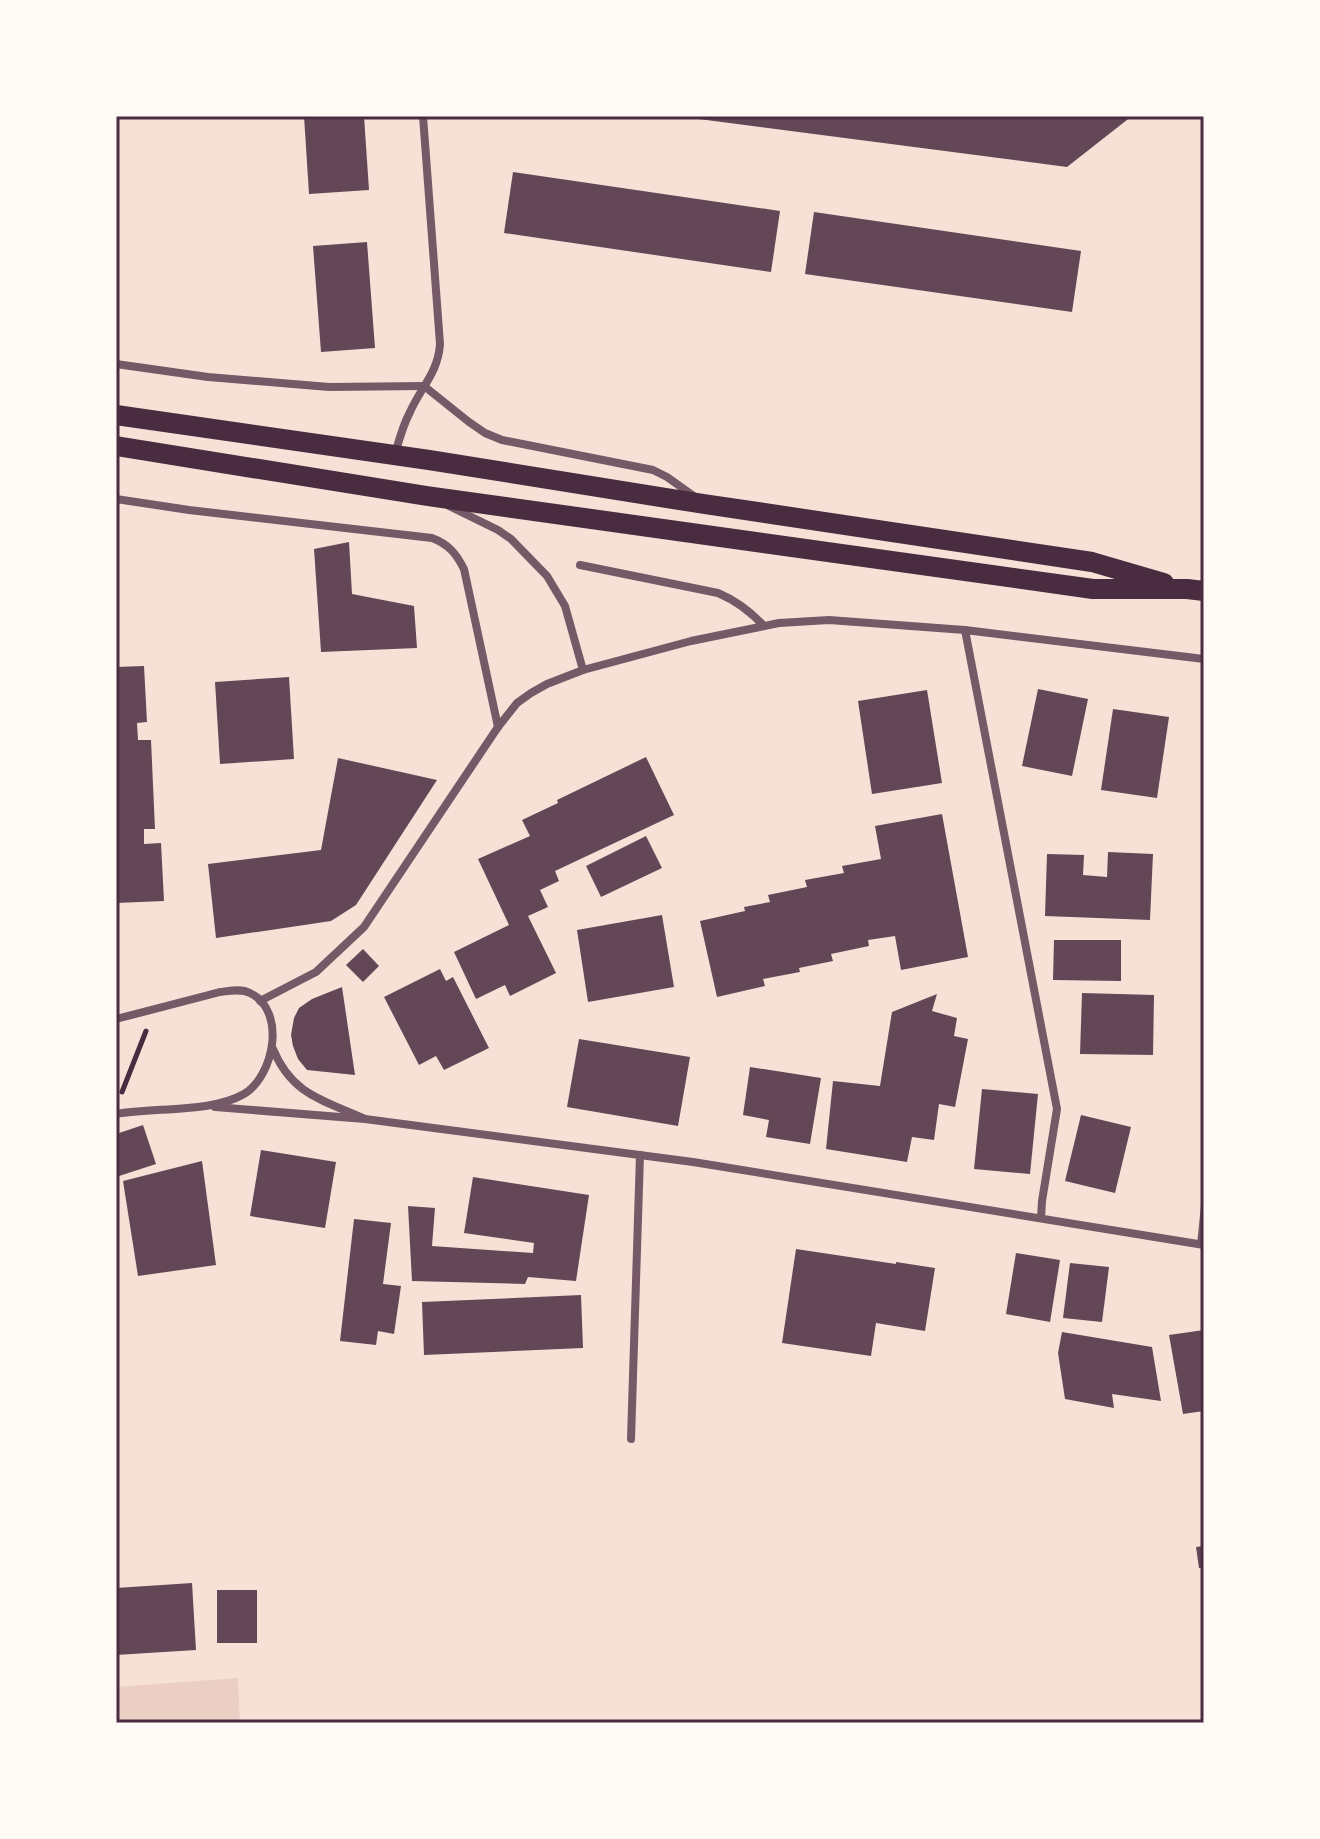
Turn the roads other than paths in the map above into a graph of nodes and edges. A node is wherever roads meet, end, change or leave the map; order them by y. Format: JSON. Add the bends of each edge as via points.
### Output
{"nodes":[{"id":1,"x":423,"y":116,"type":"edge"},
{"id":2,"x":116,"y":364,"type":"edge"},
{"id":3,"x":424,"y":386,"type":"junction"},
{"id":4,"x":116,"y":415,"type":"edge"},
{"id":5,"x":116,"y":446,"type":"edge"},
{"id":6,"x":395,"y":455,"type":"junction"},
{"id":7,"x":427,"y":496,"type":"junction"},
{"id":8,"x":116,"y":499,"type":"edge"},
{"id":9,"x":704,"y":504,"type":"junction"},
{"id":10,"x":580,"y":565,"type":"dead end"},
{"id":11,"x":1196,"y":590,"type":"edge"},
{"id":12,"x":764,"y":626,"type":"junction"},
{"id":13,"x":965,"y":630,"type":"junction"},
{"id":14,"x":1204,"y":659,"type":"edge"},
{"id":15,"x":583,"y":670,"type":"junction"},
{"id":16,"x":498,"y":727,"type":"junction"},
{"id":17,"x":260,"y":1001,"type":"junction"},
{"id":18,"x":116,"y":1019,"type":"edge"},
{"id":19,"x":272,"y":1049,"type":"junction"},
{"id":20,"x":200,"y":1106,"type":"junction"},
{"id":21,"x":119,"y":1114,"type":"edge"},
{"id":22,"x":365,"y":1119,"type":"junction"},
{"id":23,"x":640,"y":1155,"type":"junction"},
{"id":24,"x":1204,"y":1205,"type":"edge"},
{"id":25,"x":1041,"y":1218,"type":"junction"},
{"id":26,"x":1202,"y":1245,"type":"edge"},
{"id":27,"x":631,"y":1439,"type":"dead end"}],
"edges":[{"from":1,"to":3,"type":"street","via":[[440,344]]},
{"from":2,"to":3,"type":"street","via":[[329,387]]},
{"from":3,"to":6,"type":"street"},
{"from":3,"to":9,"type":"street","via":[[485,433],[653,470]]},
{"from":4,"to":6,"type":"main road"},
{"from":5,"to":7,"type":"main road"},
{"from":6,"to":9,"type":"main road"},
{"from":7,"to":11,"type":"main road","via":[[1093,589]]},
{"from":7,"to":15,"type":"street","via":[[498,530],[532,559],[565,606]]},
{"from":8,"to":16,"type":"street","via":[[420,536],[447,544],[464,569]]},
{"from":9,"to":11,"type":"main road","via":[[1092,562]]},
{"from":10,"to":12,"type":"street","via":[[718,593],[747,608]]},
{"from":12,"to":13,"type":"street","via":[[829,620]]},
{"from":12,"to":15,"type":"street"},
{"from":13,"to":14,"type":"street"},
{"from":13,"to":25,"type":"street","via":[[1057,1109]]},
{"from":15,"to":16,"type":"street","via":[[517,703]]},
{"from":16,"to":17,"type":"street","via":[[364,927],[316,972]]},
{"from":17,"to":18,"type":"street","via":[[235,990]]},
{"from":17,"to":19,"type":"street","via":[[273,1032]]},
{"from":19,"to":20,"type":"street","via":[[248,1092]]},
{"from":19,"to":22,"type":"street","via":[[289,1079]]},
{"from":20,"to":21,"type":"street"},
{"from":20,"to":22,"type":"street"},
{"from":22,"to":23,"type":"street"},
{"from":23,"to":25,"type":"street"},
{"from":23,"to":27,"type":"street"},
{"from":24,"to":26,"type":"lane"},
{"from":25,"to":26,"type":"street"}]}
